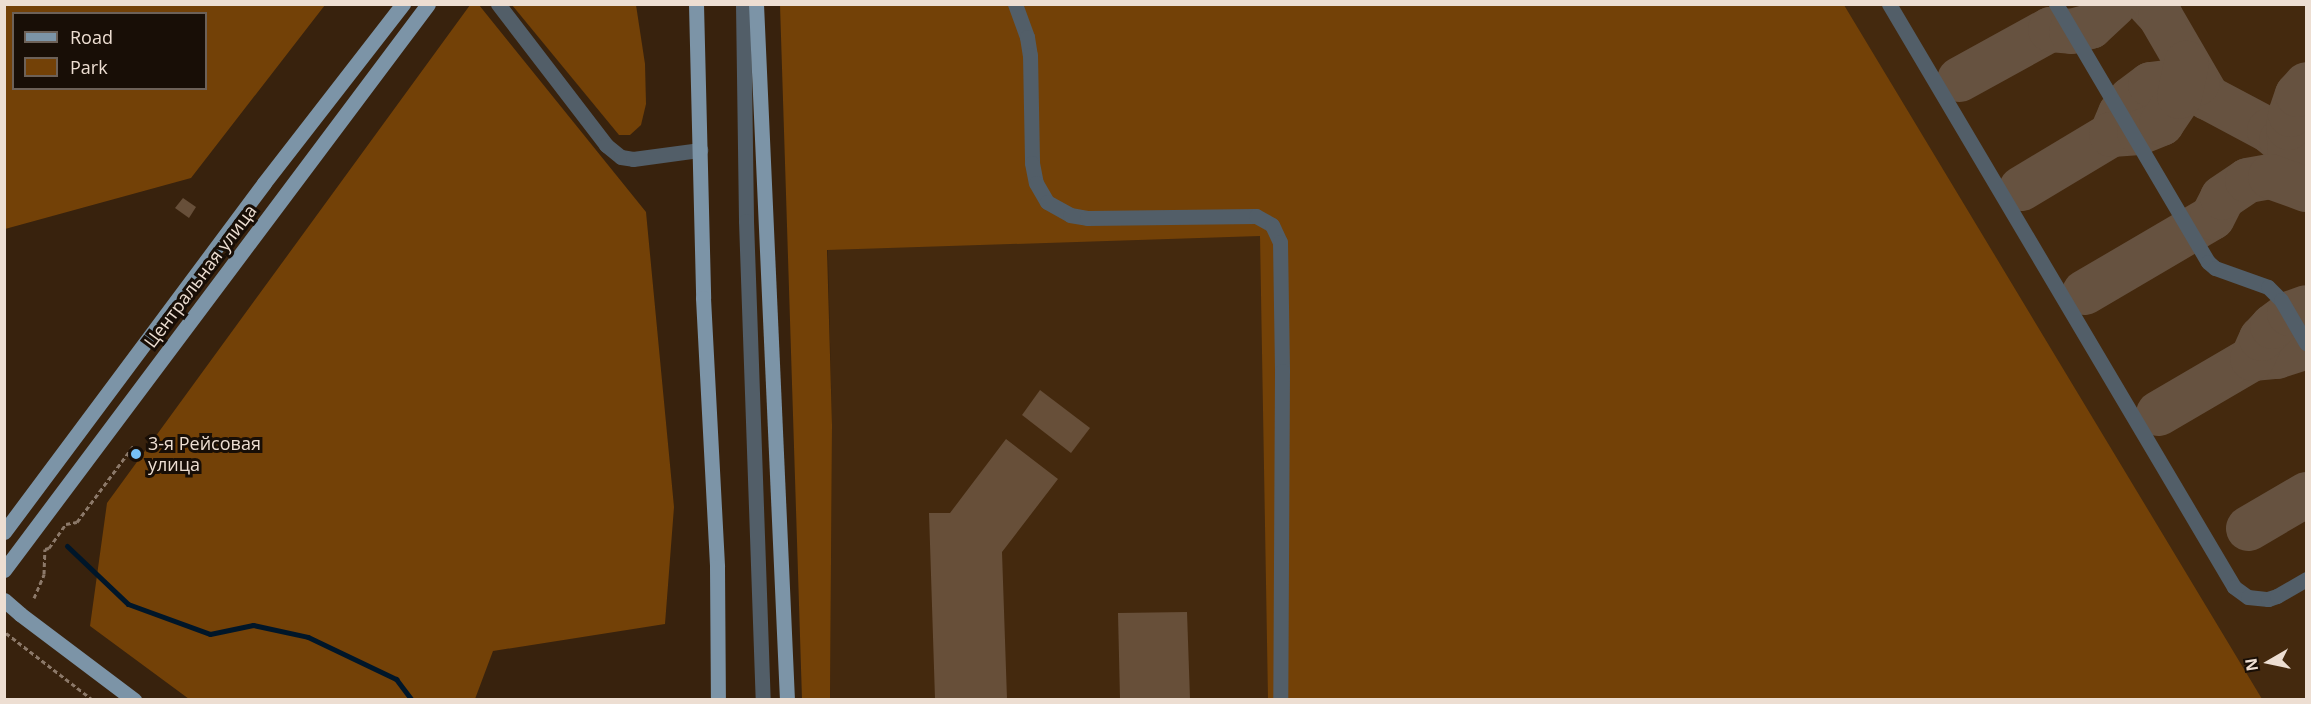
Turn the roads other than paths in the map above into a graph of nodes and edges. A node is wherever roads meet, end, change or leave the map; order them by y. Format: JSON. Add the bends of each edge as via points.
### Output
{"nodes":[{"id":1,"x":403,"y":4,"type":"edge"},
{"id":2,"x":428,"y":4,"type":"edge"},
{"id":3,"x":498,"y":4,"type":"edge"},
{"id":4,"x":696,"y":4,"type":"edge"},
{"id":5,"x":743,"y":4,"type":"edge"},
{"id":6,"x":756,"y":4,"type":"edge"},
{"id":7,"x":1015,"y":4,"type":"edge"},
{"id":8,"x":1889,"y":4,"type":"edge"},
{"id":9,"x":2056,"y":4,"type":"edge"},
{"id":10,"x":700,"y":150,"type":"junction"},
{"id":11,"x":2307,"y":343,"type":"edge"},
{"id":12,"x":4,"y":532,"type":"edge"},
{"id":13,"x":4,"y":570,"type":"edge"},
{"id":14,"x":2307,"y":579,"type":"edge"},
{"id":15,"x":4,"y":600,"type":"edge"},
{"id":16,"x":134,"y":699,"type":"edge"},
{"id":17,"x":718,"y":699,"type":"edge"},
{"id":18,"x":763,"y":699,"type":"edge"},
{"id":19,"x":787,"y":699,"type":"edge"},
{"id":20,"x":1280,"y":699,"type":"edge"}],
"edges":[{"from":1,"to":12,"type":"main road","name":"Центральная улица"},
{"from":2,"to":13,"type":"main road","name":"Центральная улица"},
{"from":3,"to":10,"type":"street","via":[[606,145],[621,157],[633,159]]},
{"from":4,"to":10,"type":"main road"},
{"from":5,"to":18,"type":"street","via":[[746,221]]},
{"from":6,"to":19,"type":"main road"},
{"from":7,"to":20,"type":"street","via":[[1030,55],[1032,163],[1036,183],[1047,202],[1087,218],[1256,216],[1272,225],[1280,242]]},
{"from":8,"to":14,"type":"street","via":[[2234,587],[2248,597],[2268,599]]},
{"from":9,"to":11,"type":"street","via":[[2208,262],[2268,286]]},
{"from":10,"to":17,"type":"main road","via":[[717,567]]},
{"from":15,"to":16,"type":"main road"}]}
